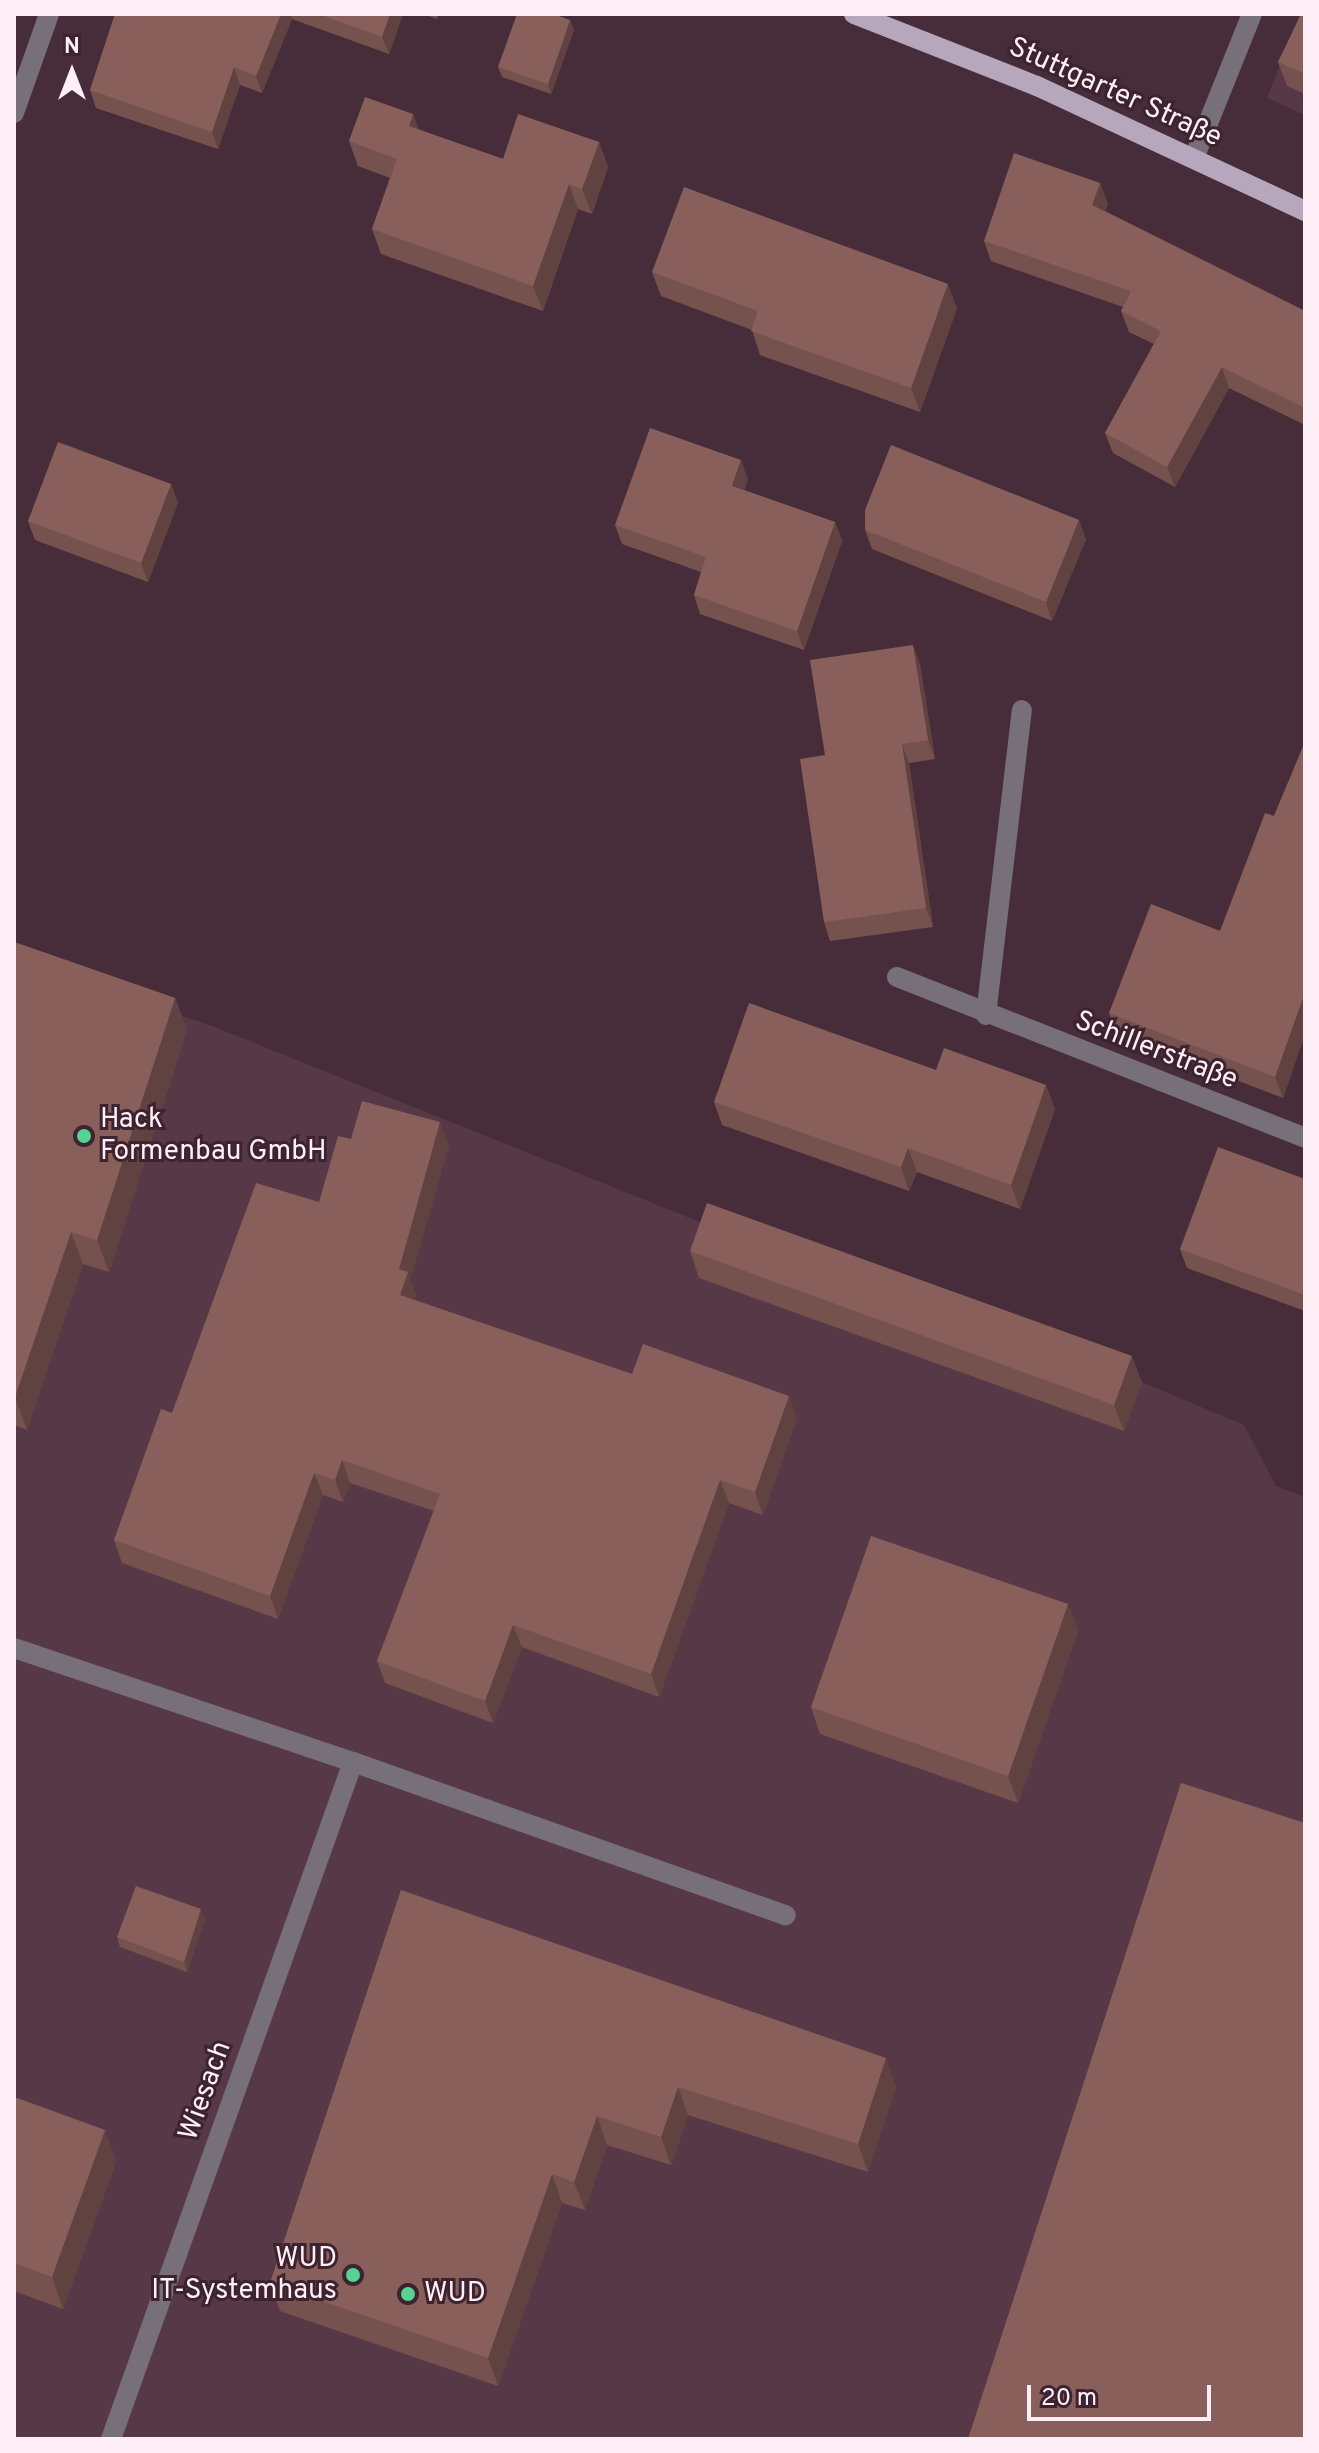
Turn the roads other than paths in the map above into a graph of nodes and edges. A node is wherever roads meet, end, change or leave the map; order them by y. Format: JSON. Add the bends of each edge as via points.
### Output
{"nodes":[{"id":1,"x":49,"y":14,"type":"edge"},
{"id":2,"x":854,"y":14,"type":"edge"},
{"id":3,"x":1252,"y":14,"type":"edge"},
{"id":4,"x":14,"y":113,"type":"edge"},
{"id":5,"x":1194,"y":158,"type":"junction"},
{"id":6,"x":1305,"y":211,"type":"edge"},
{"id":7,"x":1022,"y":710,"type":"dead end"},
{"id":8,"x":897,"y":977,"type":"dead end"},
{"id":9,"x":986,"y":1015,"type":"junction"},
{"id":10,"x":1305,"y":1138,"type":"edge"},
{"id":11,"x":14,"y":1648,"type":"edge"},
{"id":12,"x":353,"y":1762,"type":"junction"},
{"id":13,"x":786,"y":1915,"type":"dead end"},
{"id":14,"x":111,"y":2439,"type":"edge"}],
"edges":[{"from":1,"to":4,"type":"street"},
{"from":2,"to":5,"type":"main road","name":"Stuttgarter Straße","via":[[1037,86]]},
{"from":3,"to":5,"type":"street"},
{"from":5,"to":6,"type":"main road","name":"Stuttgarter Straße"},
{"from":7,"to":9,"type":"street"},
{"from":8,"to":9,"type":"street","name":"Schillerstraße"},
{"from":9,"to":10,"type":"street","name":"Schillerstraße"},
{"from":11,"to":12,"type":"street"},
{"from":12,"to":13,"type":"street"},
{"from":12,"to":14,"type":"street","name":"Wiesach"}]}
